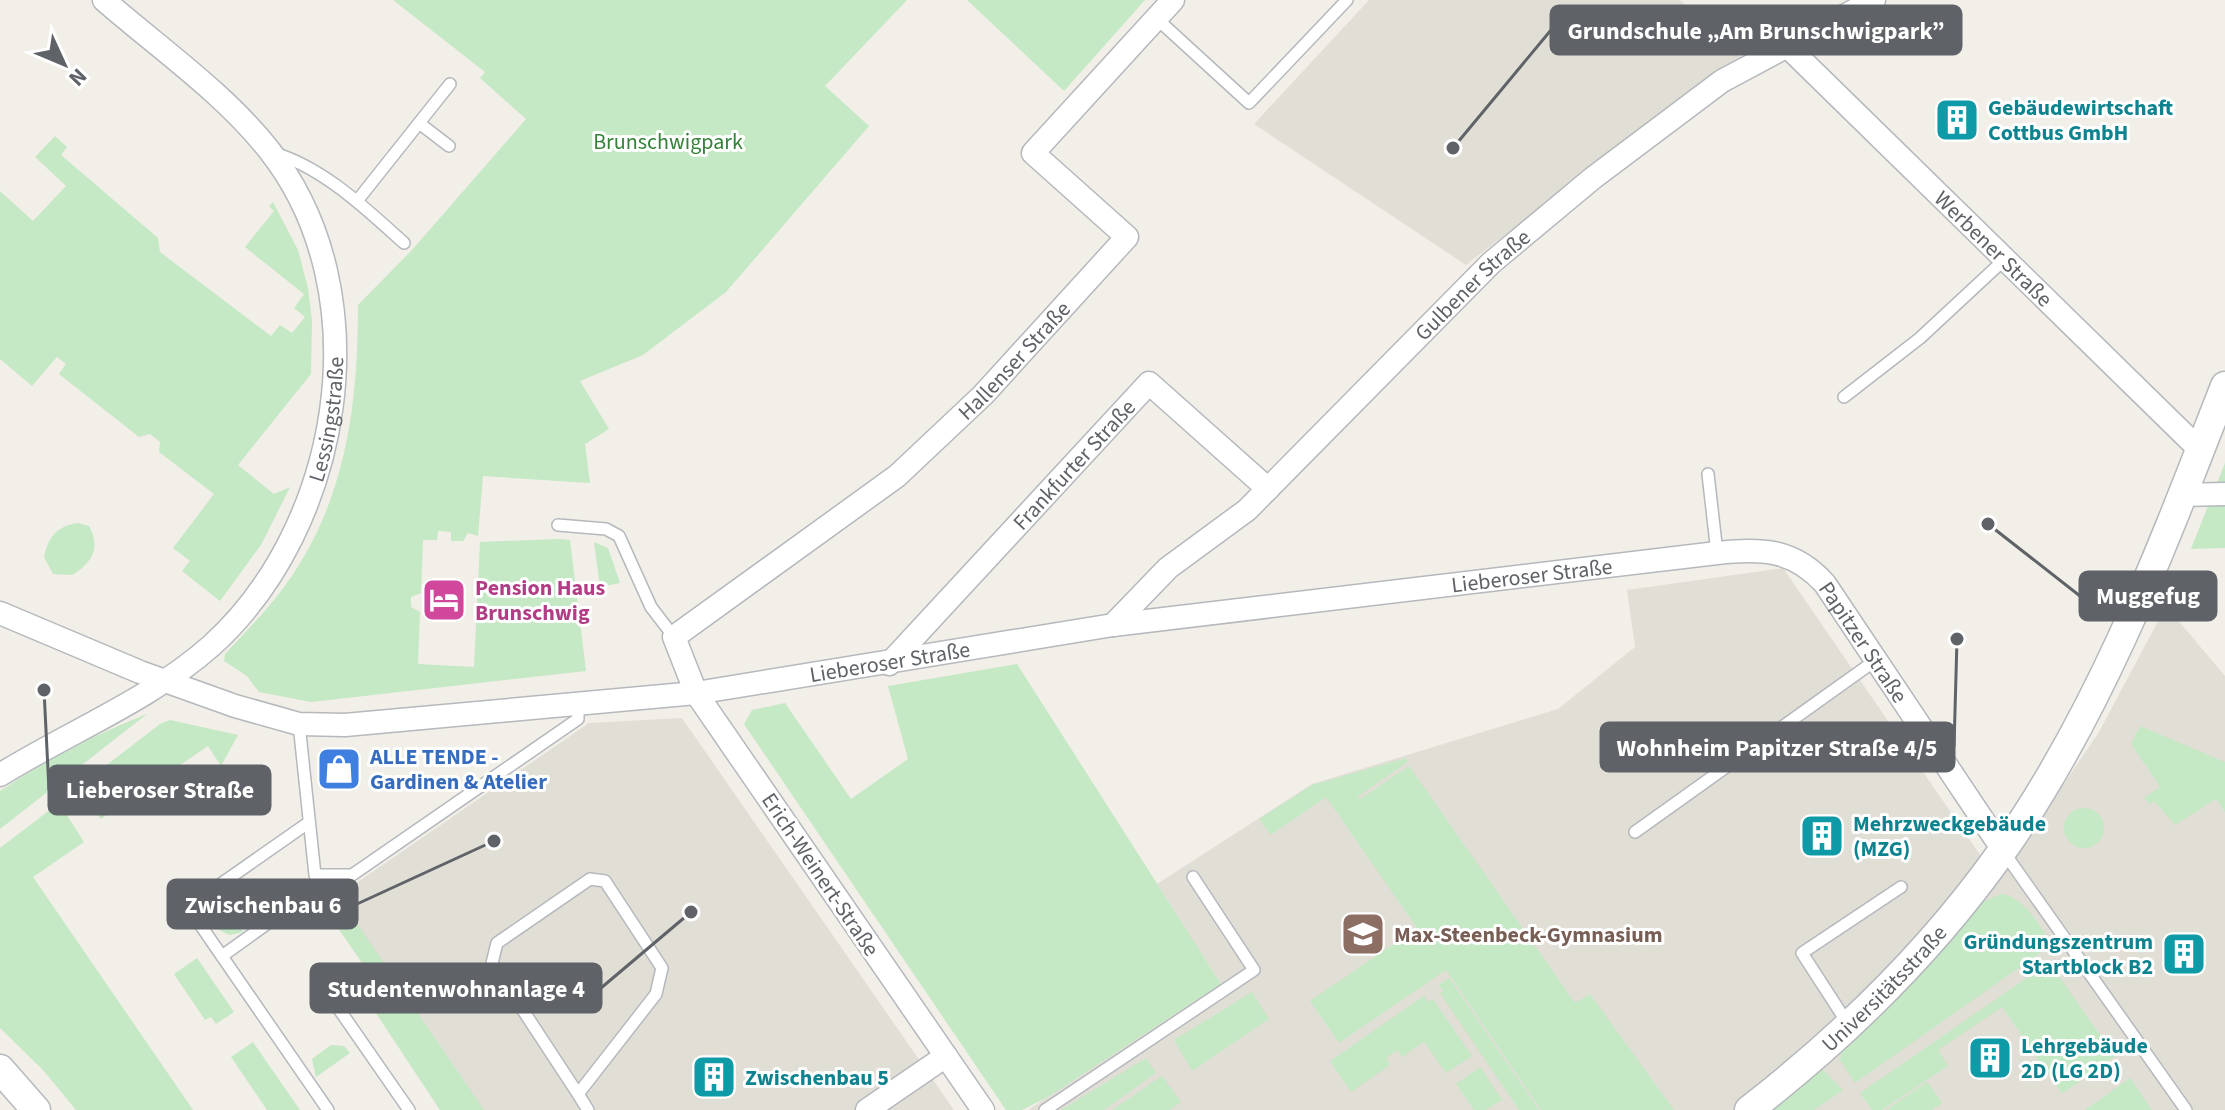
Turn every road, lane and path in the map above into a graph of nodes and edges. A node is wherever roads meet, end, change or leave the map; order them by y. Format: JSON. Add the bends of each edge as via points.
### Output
{"nodes":[{"id":1,"x":104,"y":0,"type":"edge"},
{"id":2,"x":1173,"y":0,"type":"edge"},
{"id":3,"x":1347,"y":0,"type":"edge"},
{"id":4,"x":1874,"y":0,"type":"edge"},
{"id":5,"x":1156,"y":18,"type":"junction"},
{"id":6,"x":1788,"y":47,"type":"junction"},
{"id":7,"x":450,"y":84,"type":"dead end"},
{"id":8,"x":419,"y":123,"type":"junction"},
{"id":9,"x":449,"y":146,"type":"dead end"},
{"id":10,"x":270,"y":151,"type":"junction"},
{"id":11,"x":357,"y":201,"type":"junction"},
{"id":12,"x":404,"y":243,"type":"dead end"},
{"id":13,"x":2005,"y":259,"type":"junction"},
{"id":14,"x":2225,"y":386,"type":"edge"},
{"id":15,"x":1844,"y":397,"type":"dead end"},
{"id":16,"x":2200,"y":450,"type":"junction"},
{"id":17,"x":1708,"y":474,"type":"dead end"},
{"id":18,"x":1268,"y":489,"type":"junction"},
{"id":19,"x":2225,"y":494,"type":"edge"},
{"id":20,"x":2182,"y":495,"type":"junction"},
{"id":21,"x":558,"y":525,"type":"dead end"},
{"id":22,"x":1717,"y":553,"type":"junction"},
{"id":23,"x":1796,"y":559,"type":"joint"},
{"id":24,"x":0,"y":613,"type":"edge"},
{"id":25,"x":1113,"y":625,"type":"junction"},
{"id":26,"x":674,"y":637,"type":"junction"},
{"id":27,"x":1876,"y":660,"type":"junction"},
{"id":28,"x":889,"y":664,"type":"junction"},
{"id":29,"x":165,"y":681,"type":"junction"},
{"id":30,"x":696,"y":693,"type":"junction"},
{"id":31,"x":578,"y":703,"type":"junction"},
{"id":32,"x":299,"y":724,"type":"junction"},
{"id":33,"x":0,"y":775,"type":"edge"},
{"id":34,"x":308,"y":823,"type":"junction"},
{"id":35,"x":1635,"y":832,"type":"dead end"},
{"id":36,"x":2003,"y":850,"type":"junction"},
{"id":37,"x":1193,"y":877,"type":"dead end"},
{"id":38,"x":1901,"y":887,"type":"dead end"},
{"id":39,"x":296,"y":903,"type":"dead end"},
{"id":40,"x":222,"y":956,"type":"junction"},
{"id":41,"x":334,"y":1002,"type":"dead end"},
{"id":42,"x":1848,"y":1024,"type":"junction"},
{"id":43,"x":946,"y":1056,"type":"junction"},
{"id":44,"x":0,"y":1069,"type":"edge"},
{"id":45,"x":578,"y":1094,"type":"junction"},
{"id":46,"x":36,"y":1110,"type":"edge"},
{"id":47,"x":328,"y":1110,"type":"edge"},
{"id":48,"x":409,"y":1110,"type":"edge"},
{"id":49,"x":588,"y":1110,"type":"edge"},
{"id":50,"x":867,"y":1110,"type":"edge"},
{"id":51,"x":983,"y":1110,"type":"edge"},
{"id":52,"x":1045,"y":1110,"type":"edge"},
{"id":53,"x":1749,"y":1110,"type":"edge"},
{"id":54,"x":2186,"y":1110,"type":"edge"}],
"edges":[{"from":1,"to":10,"type":"street","name":"Lessingstraße","via":[[231,109]]},
{"from":2,"to":5,"type":"street","name":"Hallenser Straße"},
{"from":3,"to":5,"type":"lane","via":[[1249,103]]},
{"from":4,"to":6,"type":"street","name":"Gulbener Straße"},
{"from":5,"to":26,"type":"street","name":"Hallenser Straße","via":[[1033,153],[1127,237],[983,395],[897,476]]},
{"from":6,"to":13,"type":"street","name":"Werbener Straße"},
{"from":6,"to":18,"type":"street","name":"Gulbener Straße","via":[[1722,81],[1491,263]]},
{"from":7,"to":8,"type":"lane"},
{"from":8,"to":9,"type":"lane"},
{"from":8,"to":11,"type":"lane"},
{"from":10,"to":11,"type":"lane","via":[[296,159]]},
{"from":10,"to":29,"type":"street","name":"Lessingstraße","via":[[307,210],[328,269],[336,318],[323,456],[311,500],[267,578],[226,631]]},
{"from":11,"to":12,"type":"lane"},
{"from":13,"to":15,"type":"lane","via":[[1920,338]]},
{"from":13,"to":16,"type":"street","name":"Werbener Straße"},
{"from":14,"to":16,"type":"street","name":"Universitätsstraße"},
{"from":16,"to":20,"type":"street","name":"Universitätsstraße"},
{"from":17,"to":22,"type":"lane"},
{"from":18,"to":25,"type":"street","name":"Gulbener Straße","via":[[1168,568]]},
{"from":18,"to":28,"type":"street","name":"Frankfurter Straße","via":[[1149,383]]},
{"from":19,"to":20,"type":"street"},
{"from":20,"to":36,"type":"street","name":"Universitätsstraße","via":[[2091,703]]},
{"from":21,"to":26,"type":"lane","via":[[606,529],[619,536],[651,607]]},
{"from":22,"to":23,"type":"street","name":"Lieberoser Straße","via":[[1756,549]]},
{"from":22,"to":25,"type":"street","name":"Lieberoser Straße"},
{"from":23,"to":27,"type":"street","name":"Papitzer Straße","via":[[1825,584]]},
{"from":24,"to":29,"type":"street","name":"Lieberoser Straße"},
{"from":25,"to":28,"type":"street","name":"Lieberoser Straße"},
{"from":26,"to":30,"type":"street"},
{"from":27,"to":35,"type":"lane"},
{"from":27,"to":36,"type":"street","name":"Papitzer Straße"},
{"from":28,"to":30,"type":"street","name":"Lieberoser Straße"},
{"from":29,"to":32,"type":"street","name":"Lieberoser Straße"},
{"from":29,"to":33,"type":"street","name":"Lessingstraße"},
{"from":30,"to":31,"type":"street","name":"Lieberoser Straße"},
{"from":30,"to":43,"type":"street","name":"Erich-Weinert-Straße"},
{"from":31,"to":32,"type":"street","name":"Lieberoser Straße","via":[[345,725]]},
{"from":31,"to":34,"type":"lane","via":[[578,719],[352,875],[315,875]]},
{"from":32,"to":34,"type":"lane"},
{"from":34,"to":40,"type":"lane","via":[[188,907]]},
{"from":36,"to":42,"type":"street","name":"Universitätsstraße","via":[[1955,911]]},
{"from":36,"to":54,"type":"lane"},
{"from":37,"to":52,"type":"lane","via":[[1254,970]]},
{"from":38,"to":42,"type":"lane","via":[[1802,953]]},
{"from":39,"to":40,"type":"lane"},
{"from":40,"to":47,"type":"lane"},
{"from":41,"to":48,"type":"lane"},
{"from":42,"to":53,"type":"street","name":"Universitätsstraße"},
{"from":43,"to":50,"type":"street"},
{"from":43,"to":51,"type":"street","name":"Erich-Weinert-Straße"},
{"from":44,"to":46,"type":"street"},
{"from":45,"to":45,"type":"lane","via":[[656,994],[662,968],[605,881],[590,879],[497,943],[492,963]]},
{"from":45,"to":49,"type":"lane"}]}
